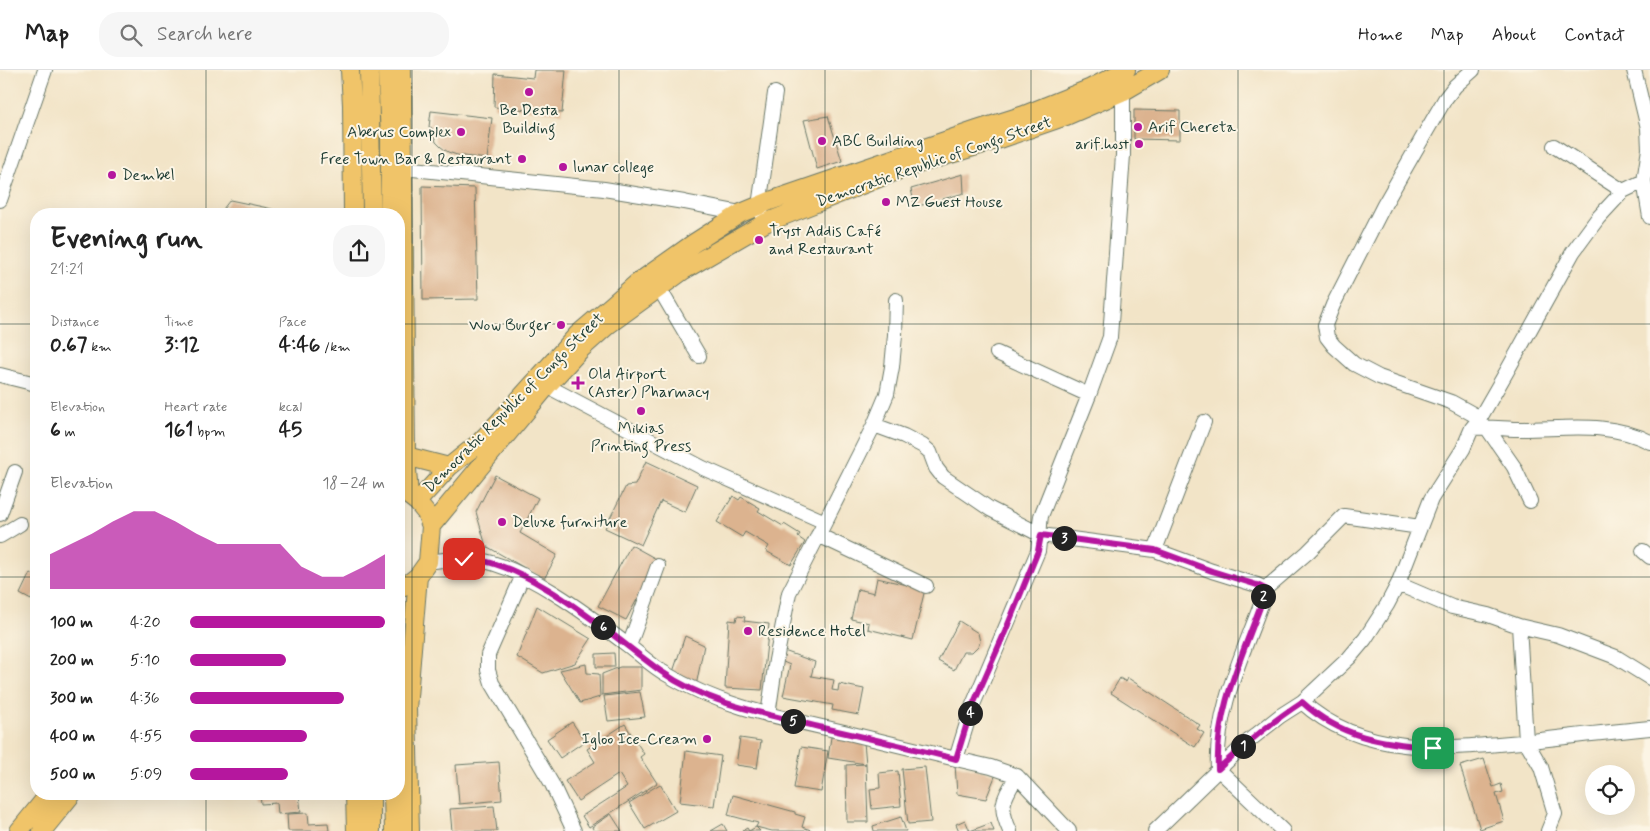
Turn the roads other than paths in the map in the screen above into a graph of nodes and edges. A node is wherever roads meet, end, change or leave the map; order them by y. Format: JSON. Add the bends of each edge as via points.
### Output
{"nodes":[{"id":1,"x":45,"y":70,"type":"edge"},
{"id":2,"x":350,"y":70,"type":"edge"},
{"id":3,"x":369,"y":70,"type":"edge"},
{"id":4,"x":387,"y":70,"type":"edge"},
{"id":5,"x":402,"y":70,"type":"edge"},
{"id":6,"x":1160,"y":70,"type":"edge"},
{"id":7,"x":1473,"y":70,"type":"edge"},
{"id":8,"x":1634,"y":70,"type":"edge"},
{"id":9,"x":1124,"y":71,"type":"edge"},
{"id":10,"x":1124,"y":91,"type":"junction"},
{"id":11,"x":775,"y":93,"type":"dead end"},
{"id":12,"x":1554,"y":146,"type":"dead end"},
{"id":13,"x":403,"y":168,"type":"junction"},
{"id":14,"x":1644,"y":181,"type":"junction"},
{"id":15,"x":1623,"y":191,"type":"junction"},
{"id":16,"x":0,"y":200,"type":"edge"},
{"id":17,"x":759,"y":206,"type":"junction"},
{"id":18,"x":352,"y":208,"type":"edge"},
{"id":19,"x":372,"y":208,"type":"edge"},
{"id":20,"x":390,"y":208,"type":"edge"},
{"id":21,"x":403,"y":208,"type":"edge"},
{"id":22,"x":741,"y":214,"type":"junction"},
{"id":23,"x":1650,"y":218,"type":"edge"},
{"id":24,"x":765,"y":223,"type":"junction"},
{"id":25,"x":659,"y":288,"type":"junction"},
{"id":26,"x":896,"y":300,"type":"dead end"},
{"id":27,"x":997,"y":353,"type":"dead end"},
{"id":28,"x":699,"y":356,"type":"dead end"},
{"id":29,"x":405,"y":360,"type":"edge"},
{"id":30,"x":0,"y":375,"type":"edge"},
{"id":31,"x":30,"y":382,"type":"edge"},
{"id":32,"x":547,"y":386,"type":"junction"},
{"id":33,"x":1089,"y":395,"type":"junction"},
{"id":34,"x":1204,"y":422,"type":"dead end"},
{"id":35,"x":874,"y":425,"type":"junction"},
{"id":36,"x":1480,"y":425,"type":"junction"},
{"id":37,"x":480,"y":442,"type":"junction"},
{"id":38,"x":1650,"y":442,"type":"edge"},
{"id":39,"x":406,"y":456,"type":"junction"},
{"id":40,"x":491,"y":456,"type":"junction"},
{"id":41,"x":449,"y":467,"type":"junction"},
{"id":42,"x":15,"y":472,"type":"dead end"},
{"id":43,"x":407,"y":495,"type":"edge"},
{"id":44,"x":1530,"y":501,"type":"dead end"},
{"id":45,"x":0,"y":514,"type":"edge"},
{"id":46,"x":825,"y":522,"type":"junction"},
{"id":47,"x":20,"y":524,"type":"dead end"},
{"id":48,"x":431,"y":526,"type":"junction"},
{"id":49,"x":1420,"y":528,"type":"junction"},
{"id":50,"x":1041,"y":535,"type":"junction"},
{"id":51,"x":0,"y":536,"type":"edge"},
{"id":52,"x":818,"y":536,"type":"junction"},
{"id":53,"x":1155,"y":550,"type":"junction"},
{"id":54,"x":658,"y":566,"type":"dead end"},
{"id":55,"x":423,"y":569,"type":"junction"},
{"id":56,"x":522,"y":575,"type":"junction"},
{"id":57,"x":1398,"y":584,"type":"junction"},
{"id":58,"x":405,"y":585,"type":"edge"},
{"id":59,"x":926,"y":586,"type":"dead end"},
{"id":60,"x":1265,"y":589,"type":"junction"},
{"id":61,"x":1519,"y":626,"type":"junction"},
{"id":62,"x":629,"y":646,"type":"junction"},
{"id":63,"x":1650,"y":678,"type":"edge"},
{"id":64,"x":1302,"y":702,"type":"junction"},
{"id":65,"x":768,"y":715,"type":"junction"},
{"id":66,"x":1650,"y":728,"type":"edge"},
{"id":67,"x":1526,"y":741,"type":"junction"},
{"id":68,"x":956,"y":759,"type":"junction"},
{"id":69,"x":1218,"y":769,"type":"junction"},
{"id":70,"x":1017,"y":776,"type":"junction"},
{"id":71,"x":43,"y":800,"type":"edge"},
{"id":72,"x":66,"y":800,"type":"edge"},
{"id":73,"x":355,"y":800,"type":"edge"},
{"id":74,"x":371,"y":800,"type":"edge"},
{"id":75,"x":393,"y":800,"type":"edge"},
{"id":76,"x":20,"y":831,"type":"edge"},
{"id":77,"x":42,"y":831,"type":"edge"},
{"id":78,"x":356,"y":831,"type":"edge"},
{"id":79,"x":371,"y":831,"type":"edge"},
{"id":80,"x":394,"y":831,"type":"edge"},
{"id":81,"x":410,"y":831,"type":"edge"},
{"id":82,"x":574,"y":831,"type":"edge"},
{"id":83,"x":1010,"y":831,"type":"edge"},
{"id":84,"x":1069,"y":831,"type":"edge"},
{"id":85,"x":1155,"y":831,"type":"edge"},
{"id":86,"x":1283,"y":831,"type":"edge"},
{"id":87,"x":1548,"y":831,"type":"edge"}],
"edges":[{"from":1,"to":16,"type":"street"},
{"from":2,"to":18,"type":"main road"},
{"from":3,"to":19,"type":"main road"},
{"from":4,"to":20,"type":"main road"},
{"from":5,"to":13,"type":"main road"},
{"from":6,"to":10,"type":"main road","name":"Democratic Republic of Congo Street"},
{"from":7,"to":36,"type":"street","via":[[1450,92],[1427,130],[1384,205],[1326,325],[1327,337],[1354,364],[1379,377],[1451,402]]},
{"from":8,"to":14,"type":"street","via":[[1648,128],[1649,148]]},
{"from":9,"to":10,"type":"street"},
{"from":9,"to":17,"type":"main road","name":"Democratic Republic of Congo Street","via":[[1024,115]]},
{"from":10,"to":24,"type":"main road","name":"Democratic Republic of Congo Street","via":[[1066,116],[902,169]]},
{"from":10,"to":33,"type":"street","via":[[1123,155],[1110,338]]},
{"from":11,"to":17,"type":"street"},
{"from":12,"to":15,"type":"street"},
{"from":13,"to":21,"type":"main road"},
{"from":13,"to":22,"type":"street","via":[[604,189]]},
{"from":14,"to":15,"type":"street"},
{"from":14,"to":23,"type":"street"},
{"from":15,"to":36,"type":"street","via":[[1572,252]]},
{"from":17,"to":22,"type":"main road","name":"Democratic Republic of Congo Street"},
{"from":17,"to":24,"type":"street"},
{"from":22,"to":37,"type":"main road","name":"Democratic Republic of Congo Street","via":[[636,284],[578,334]]},
{"from":24,"to":25,"type":"main road","name":"Democratic Republic of Congo Street"},
{"from":25,"to":28,"type":"street"},
{"from":25,"to":32,"type":"main road","name":"Democratic Republic of Congo Street","via":[[608,325]]},
{"from":26,"to":35,"type":"street","via":[[892,367],[887,394]]},
{"from":27,"to":33,"type":"street"},
{"from":29,"to":39,"type":"main road"},
{"from":30,"to":31,"type":"street"},
{"from":32,"to":40,"type":"main road","name":"Democratic Republic of Congo Street"},
{"from":32,"to":46,"type":"street","via":[[703,468]]},
{"from":33,"to":50,"type":"street","via":[[1041,516]]},
{"from":34,"to":53,"type":"street"},
{"from":35,"to":46,"type":"street"},
{"from":35,"to":50,"type":"street","via":[[923,446],[930,452],[943,478],[990,509]]},
{"from":36,"to":38,"type":"street","via":[[1612,429]]},
{"from":36,"to":44,"type":"street","via":[[1514,468]]},
{"from":36,"to":49,"type":"street","via":[[1430,499]]},
{"from":37,"to":40,"type":"main road"},
{"from":37,"to":41,"type":"main road","name":"Democratic Republic of Congo Street"},
{"from":39,"to":41,"type":"main road"},
{"from":39,"to":43,"type":"main road"},
{"from":40,"to":48,"type":"main road","name":"Democratic Republic of Congo Street"},
{"from":41,"to":43,"type":"main road","name":"Democratic Republic of Congo Street"},
{"from":42,"to":45,"type":"street"},
{"from":43,"to":48,"type":"main road","via":[[426,513]]},
{"from":46,"to":52,"type":"street"},
{"from":47,"to":51,"type":"street"},
{"from":48,"to":55,"type":"main road"},
{"from":49,"to":57,"type":"street"},
{"from":49,"to":60,"type":"street","via":[[1344,516]]},
{"from":50,"to":53,"type":"street"},
{"from":50,"to":68,"type":"street","via":[[1038,551],[972,707]]},
{"from":52,"to":59,"type":"street"},
{"from":52,"to":65,"type":"street","via":[[789,593]]},
{"from":53,"to":60,"type":"street"},
{"from":54,"to":62,"type":"street"},
{"from":55,"to":56,"type":"street","via":[[472,559]]},
{"from":55,"to":58,"type":"main road"},
{"from":55,"to":81,"type":"main road","via":[[407,709]]},
{"from":56,"to":62,"type":"street","via":[[560,597]]},
{"from":56,"to":82,"type":"street","via":[[488,655],[488,670],[492,683],[552,784]]},
{"from":57,"to":61,"type":"street","via":[[1452,607]]},
{"from":57,"to":64,"type":"street","via":[[1365,639]]},
{"from":60,"to":69,"type":"street","via":[[1225,703],[1217,752]]},
{"from":61,"to":63,"type":"street","via":[[1558,635],[1616,657]]},
{"from":61,"to":67,"type":"street"},
{"from":62,"to":65,"type":"street","via":[[692,690]]},
{"from":64,"to":67,"type":"street","via":[[1316,715],[1336,726],[1384,743],[1433,748]]},
{"from":64,"to":69,"type":"street","via":[[1246,743]]},
{"from":65,"to":68,"type":"street"},
{"from":66,"to":67,"type":"street"},
{"from":67,"to":87,"type":"street","via":[[1541,767],[1555,814]]},
{"from":68,"to":70,"type":"street"},
{"from":69,"to":85,"type":"street"},
{"from":69,"to":86,"type":"street"},
{"from":70,"to":83,"type":"street","via":[[1002,807]]},
{"from":70,"to":84,"type":"street"},
{"from":71,"to":76,"type":"main road"},
{"from":72,"to":77,"type":"main road"},
{"from":73,"to":78,"type":"main road"},
{"from":74,"to":79,"type":"main road"},
{"from":75,"to":80,"type":"main road"}]}
